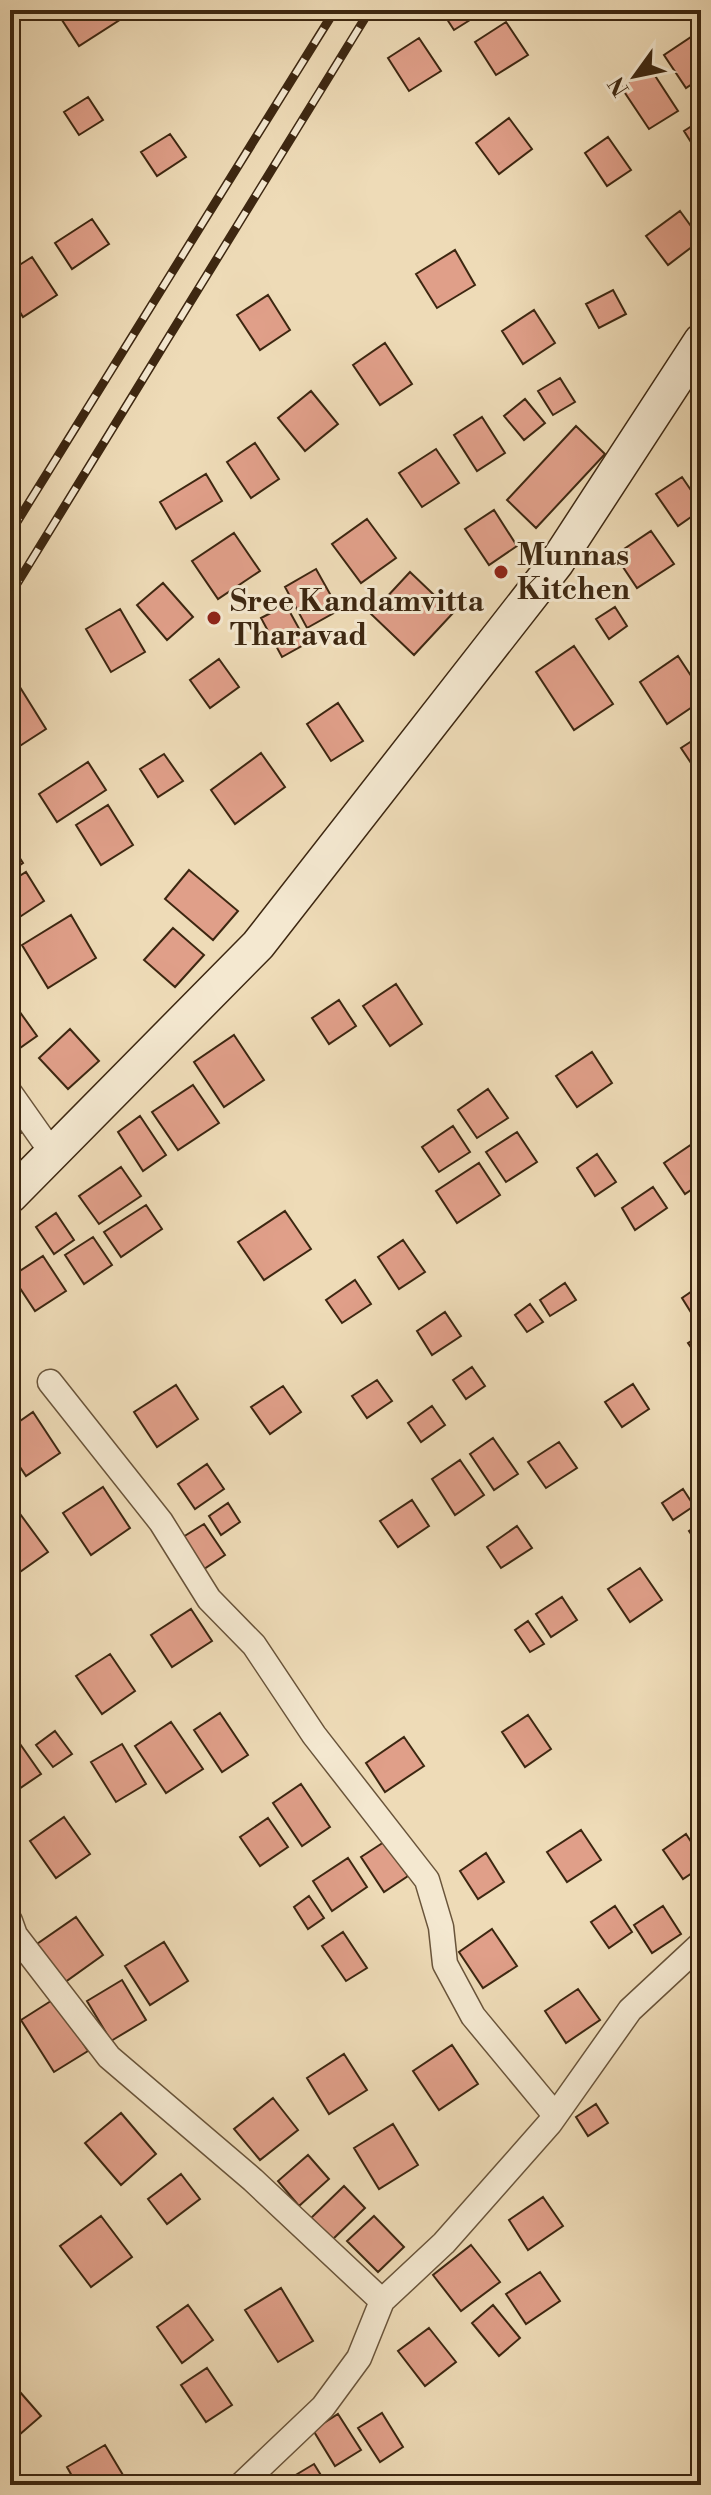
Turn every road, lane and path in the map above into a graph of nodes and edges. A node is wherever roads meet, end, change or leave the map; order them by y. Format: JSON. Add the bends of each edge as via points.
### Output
{"nodes":[{"id":1,"x":701,"y":341,"type":"edge"},
{"id":2,"x":10,"y":1093,"type":"edge"},
{"id":3,"x":53,"y":1154,"type":"junction"},
{"id":4,"x":10,"y":1196,"type":"edge"},
{"id":5,"x":50,"y":1382,"type":"dead end"},
{"id":6,"x":10,"y":1921,"type":"edge"},
{"id":7,"x":701,"y":1944,"type":"edge"},
{"id":8,"x":555,"y":2115,"type":"junction"},
{"id":9,"x":382,"y":2301,"type":"junction"},
{"id":10,"x":241,"y":2485,"type":"edge"}],
"edges":[{"from":1,"to":3,"type":"main road","via":[[557,562],[258,945]]},
{"from":2,"to":3,"type":"street"},
{"from":3,"to":4,"type":"main road"},
{"from":5,"to":8,"type":"street","via":[[161,1522],[209,1599],[254,1645],[314,1735],[427,1880],[445,1964],[473,2016]]},
{"from":6,"to":9,"type":"street","via":[[15,1935],[109,2057],[253,2180]]},
{"from":7,"to":8,"type":"street","via":[[630,2010]]},
{"from":8,"to":9,"type":"street","via":[[444,2243]]},
{"from":9,"to":10,"type":"street","via":[[359,2358],[323,2407]]}]}
